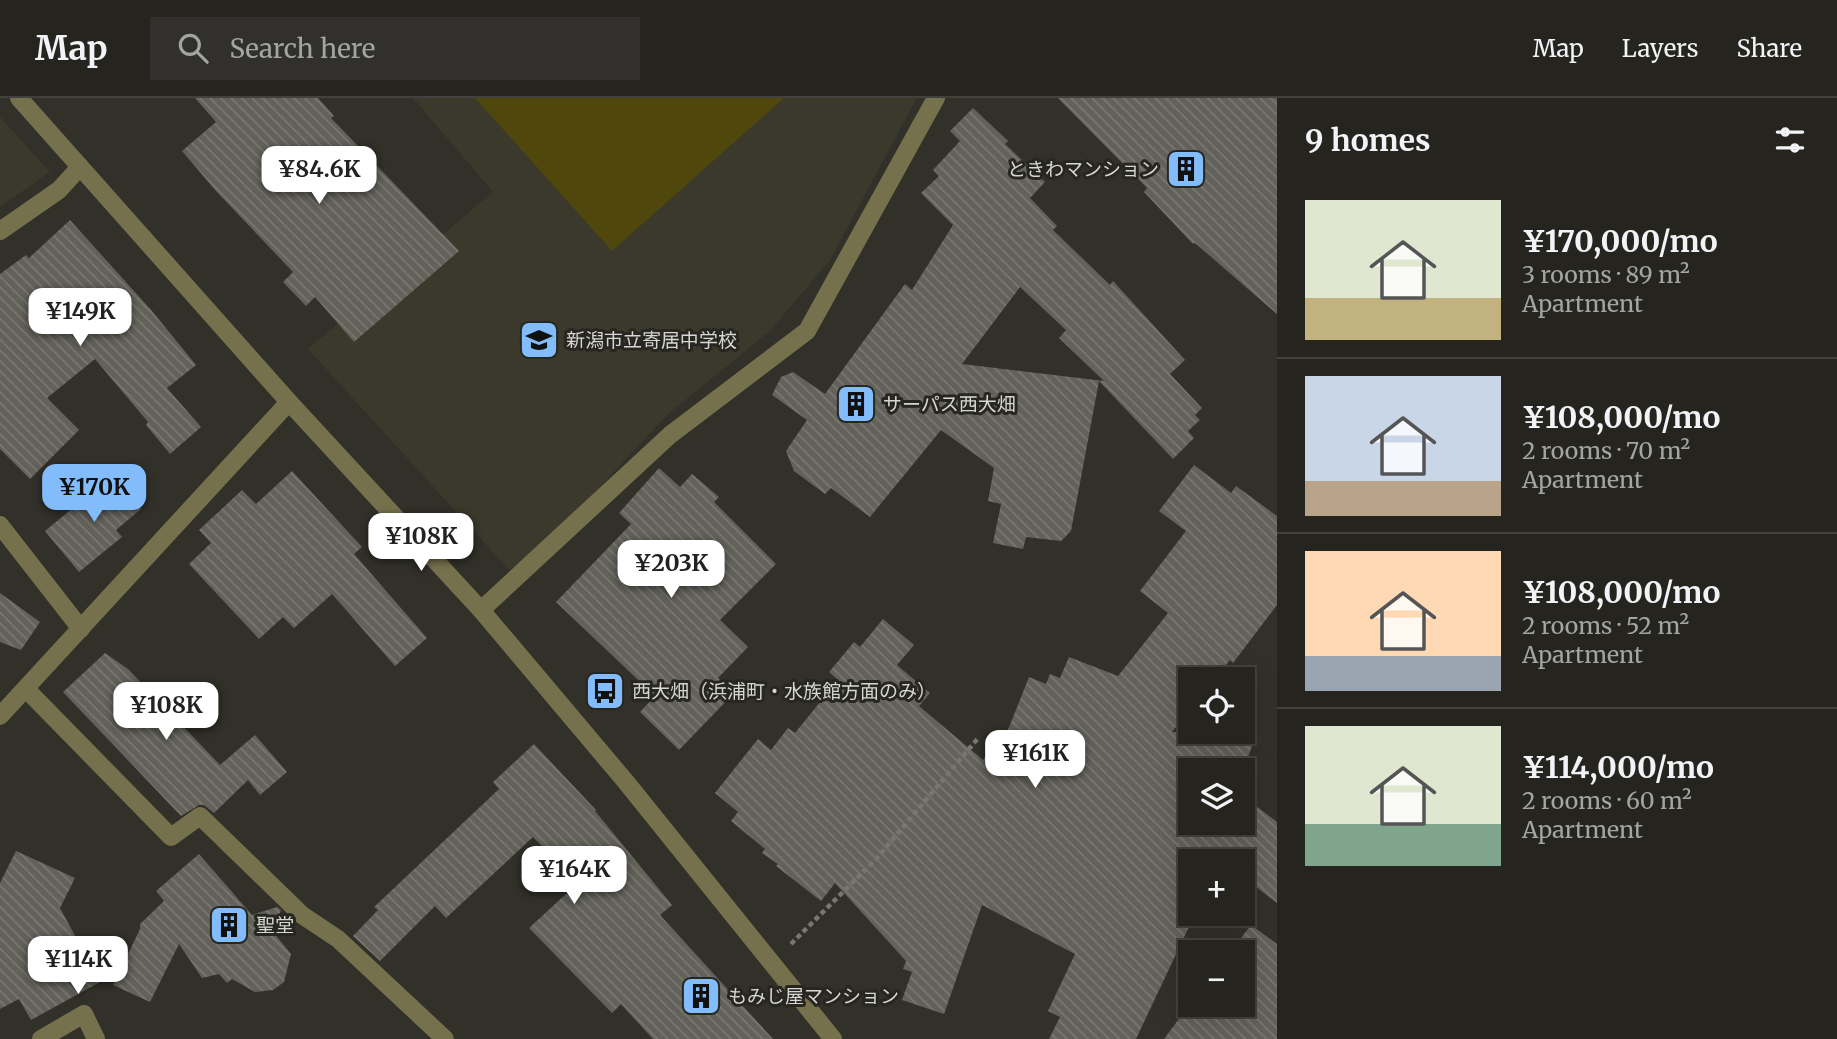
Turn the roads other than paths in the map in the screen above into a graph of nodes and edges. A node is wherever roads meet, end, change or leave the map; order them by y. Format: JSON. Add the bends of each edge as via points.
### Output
{"nodes":[{"id":1,"x":19,"y":98,"type":"edge"},
{"id":2,"x":936,"y":98,"type":"edge"},
{"id":3,"x":80,"y":167,"type":"junction"},
{"id":4,"x":0,"y":231,"type":"edge"},
{"id":5,"x":289,"y":402,"type":"junction"},
{"id":6,"x":0,"y":525,"type":"edge"},
{"id":7,"x":481,"y":610,"type":"junction"},
{"id":8,"x":81,"y":629,"type":"junction"},
{"id":9,"x":26,"y":689,"type":"junction"},
{"id":10,"x":0,"y":716,"type":"edge"},
{"id":11,"x":41,"y":1039,"type":"edge"},
{"id":12,"x":96,"y":1039,"type":"edge"},
{"id":13,"x":445,"y":1039,"type":"edge"},
{"id":14,"x":833,"y":1039,"type":"edge"}],
"edges":[{"from":1,"to":3,"type":"street"},
{"from":2,"to":7,"type":"street","via":[[807,331],[670,435]]},
{"from":3,"to":4,"type":"street","via":[[59,190]]},
{"from":3,"to":5,"type":"street"},
{"from":5,"to":7,"type":"street"},
{"from":5,"to":8,"type":"street"},
{"from":6,"to":8,"type":"street"},
{"from":7,"to":14,"type":"street"},
{"from":8,"to":9,"type":"street"},
{"from":9,"to":10,"type":"street"},
{"from":9,"to":13,"type":"street","via":[[171,837],[200,816],[302,915],[338,939]]},
{"from":11,"to":12,"type":"street","via":[[84,1014]]}]}
